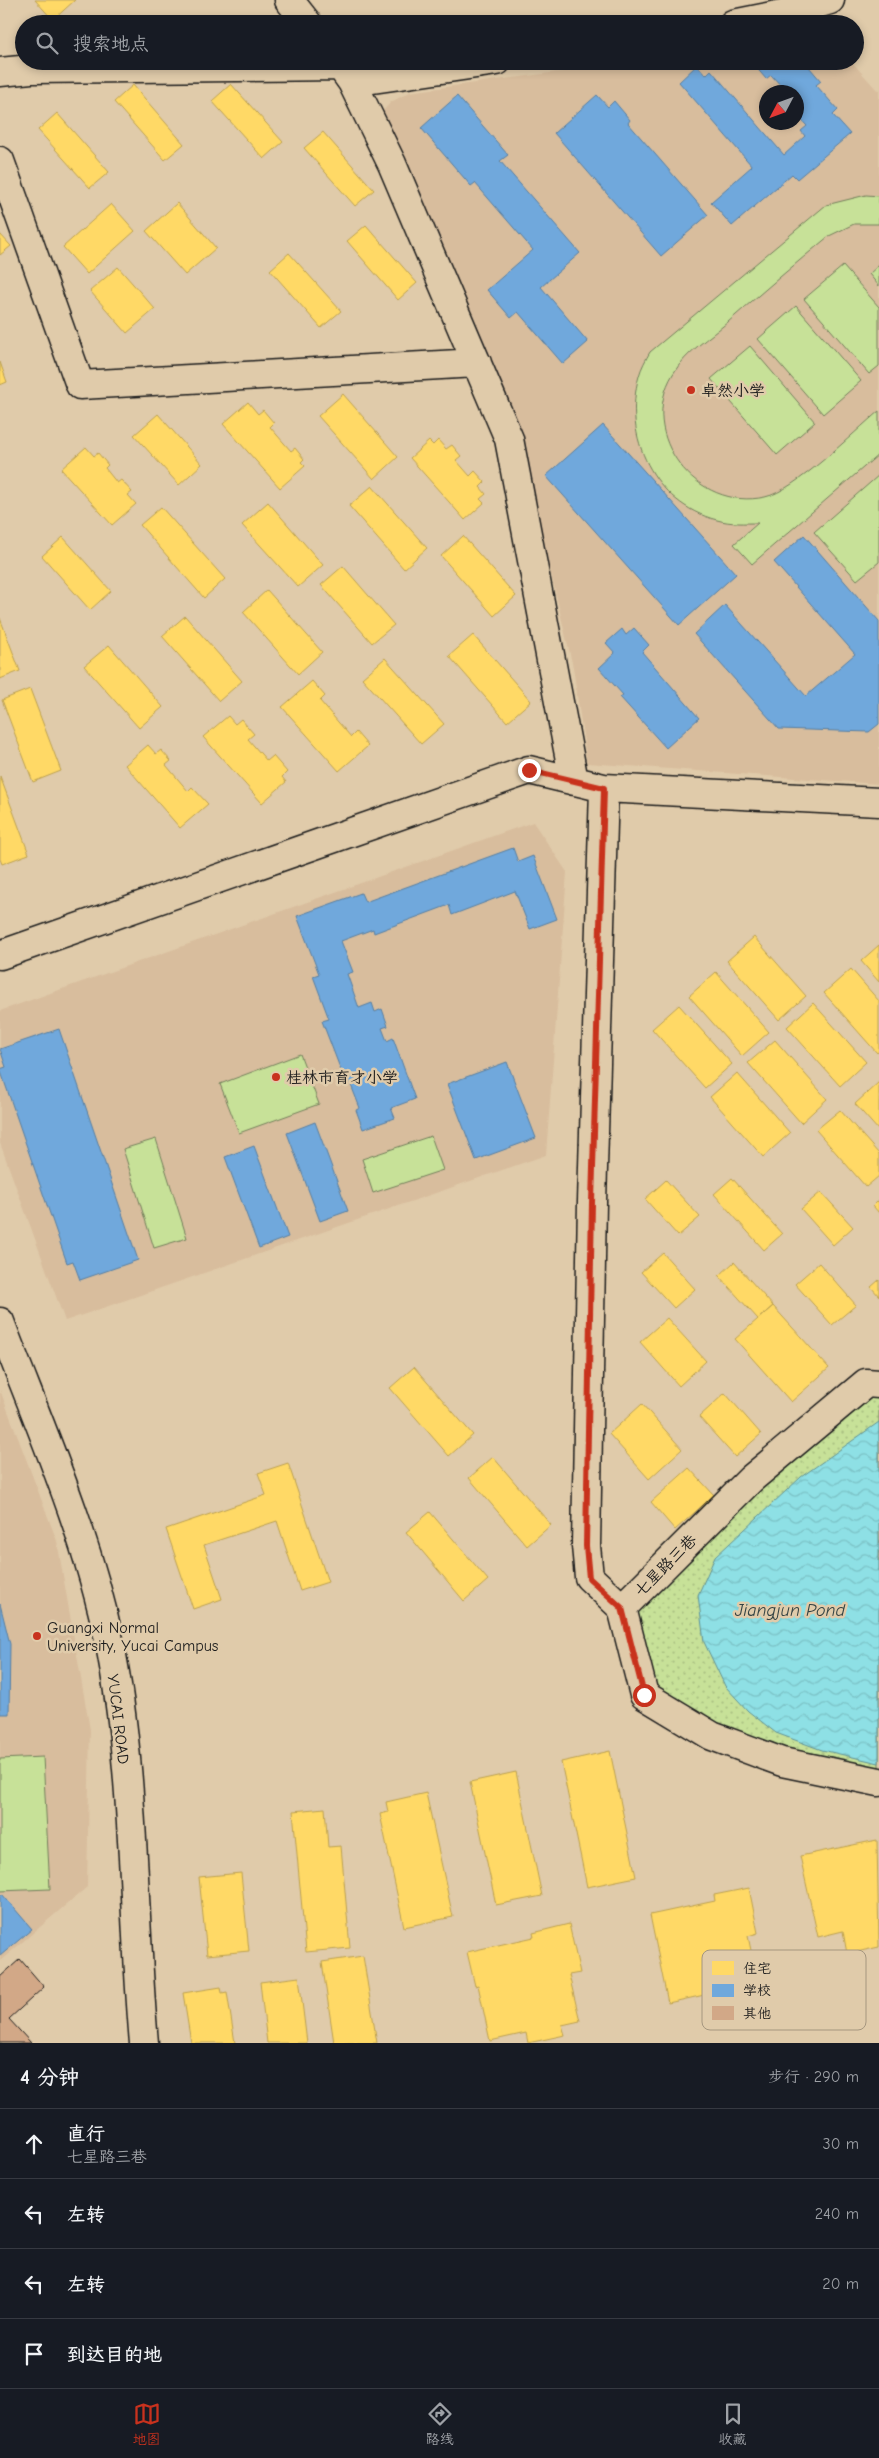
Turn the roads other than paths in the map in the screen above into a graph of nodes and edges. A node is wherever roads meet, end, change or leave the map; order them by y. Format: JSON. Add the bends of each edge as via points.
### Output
{"nodes":[{"id":1,"x":289,"y":0,"type":"edge"},
{"id":2,"x":830,"y":0,"type":"edge"},
{"id":3,"x":301,"y":15,"type":"edge"},
{"id":4,"x":777,"y":15,"type":"edge"},
{"id":5,"x":343,"y":70,"type":"edge"},
{"id":6,"x":0,"y":72,"type":"edge"},
{"id":7,"x":0,"y":161,"type":"edge"},
{"id":8,"x":477,"y":363,"type":"junction"},
{"id":9,"x":574,"y":781,"type":"junction"},
{"id":10,"x":604,"y":788,"type":"junction"},
{"id":11,"x":879,"y":802,"type":"edge"},
{"id":12,"x":0,"y":955,"type":"edge"},
{"id":13,"x":0,"y":1322,"type":"edge"},
{"id":14,"x":879,"y":1384,"type":"edge"},
{"id":15,"x":622,"y":1608,"type":"junction"},
{"id":16,"x":879,"y":1782,"type":"edge"},
{"id":17,"x":144,"y":2043,"type":"edge"}],
"edges":[{"from":1,"to":3,"type":"street"},
{"from":2,"to":4,"type":"street"},
{"from":5,"to":6,"type":"street"},
{"from":5,"to":8,"type":"street","via":[[392,164]]},
{"from":7,"to":8,"type":"street","via":[[80,384]]},
{"from":8,"to":9,"type":"street","via":[[509,439]]},
{"from":9,"to":10,"type":"street"},
{"from":9,"to":12,"type":"street","via":[[529,770]]},
{"from":10,"to":11,"type":"street"},
{"from":10,"to":15,"type":"street","via":[[586,1546],[589,1578]]},
{"from":13,"to":17,"type":"street","name":"YUCAI ROAD","via":[[86,1552],[108,1640],[124,1735]]},
{"from":14,"to":15,"type":"street","name":"七星路三巷","via":[[866,1383],[751,1479]]},
{"from":15,"to":16,"type":"street","name":"七星路三巷","via":[[644,1695],[712,1736],[782,1762]]}]}
